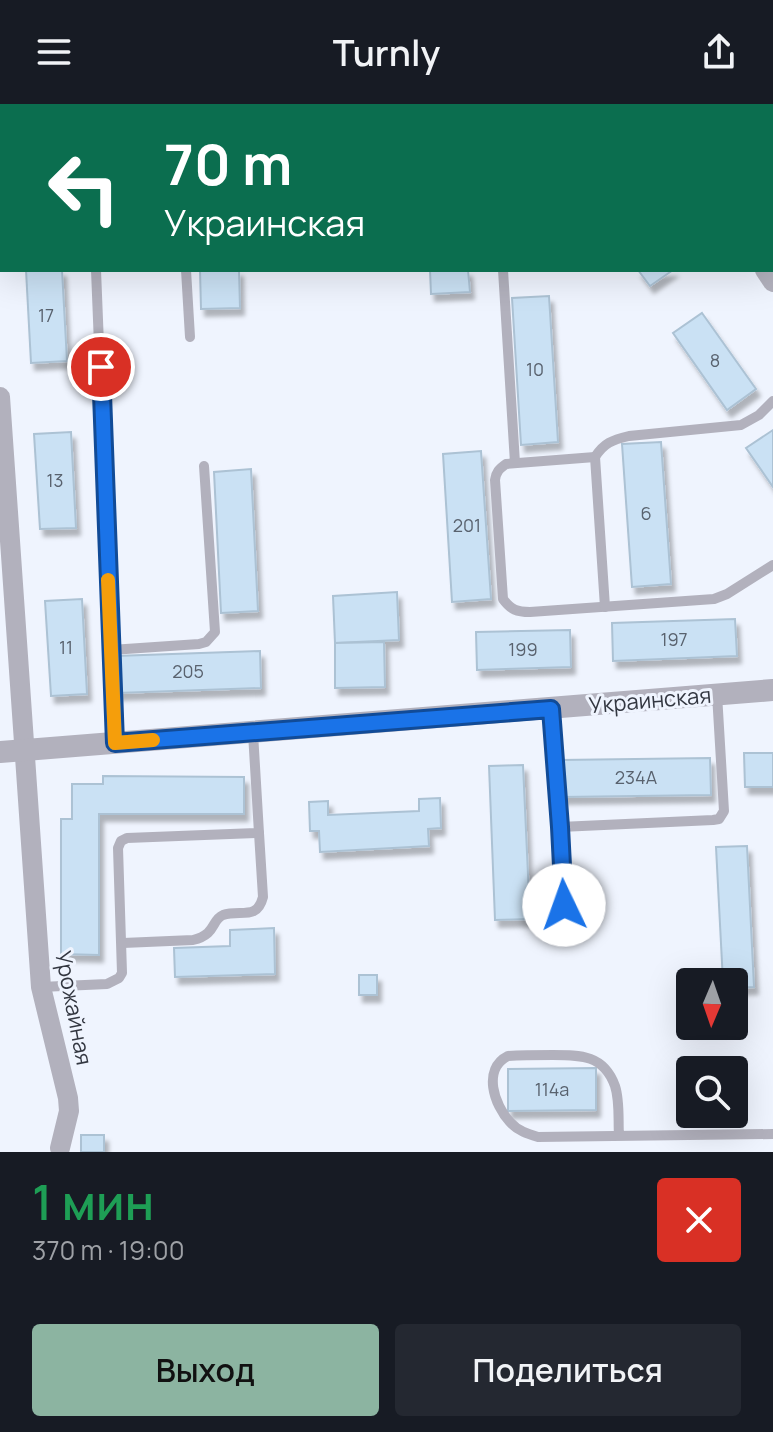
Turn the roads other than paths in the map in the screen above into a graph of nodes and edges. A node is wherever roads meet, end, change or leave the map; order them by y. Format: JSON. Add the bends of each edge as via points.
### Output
{"nodes":[{"id":1,"x":96,"y":272,"type":"edge"},
{"id":2,"x":186,"y":272,"type":"edge"},
{"id":3,"x":503,"y":272,"type":"edge"},
{"id":4,"x":190,"y":337,"type":"dead end"},
{"id":5,"x":0,"y":397,"type":"edge"},
{"id":6,"x":773,"y":401,"type":"edge"},
{"id":7,"x":595,"y":457,"type":"junction"},
{"id":8,"x":515,"y":463,"type":"junction"},
{"id":9,"x":204,"y":466,"type":"dead end"},
{"id":10,"x":773,"y":565,"type":"edge"},
{"id":11,"x":605,"y":607,"type":"junction"},
{"id":12,"x":111,"y":650,"type":"junction"},
{"id":13,"x":773,"y":690,"type":"edge"},
{"id":14,"x":717,"y":694,"type":"junction"},
{"id":15,"x":551,"y":709,"type":"junction"},
{"id":16,"x":253,"y":733,"type":"junction"},
{"id":17,"x":115,"y":743,"type":"junction"},
{"id":18,"x":23,"y":750,"type":"junction"},
{"id":19,"x":0,"y":752,"type":"edge"},
{"id":20,"x":560,"y":827,"type":"junction"},
{"id":21,"x":259,"y":833,"type":"junction"},
{"id":22,"x":565,"y":932,"type":"dead end"},
{"id":23,"x":123,"y":943,"type":"junction"},
{"id":24,"x":41,"y":987,"type":"junction"},
{"id":25,"x":773,"y":1134,"type":"edge"},
{"id":26,"x":619,"y":1136,"type":"junction"},
{"id":27,"x":60,"y":1148,"type":"dead end"}],
"edges":[{"from":1,"to":12,"type":"lane"},
{"from":2,"to":4,"type":"lane"},
{"from":3,"to":8,"type":"lane"},
{"from":5,"to":18,"type":"street","name":"Урожайная"},
{"from":6,"to":7,"type":"lane","via":[[741,425],[615,439]]},
{"from":7,"to":8,"type":"lane"},
{"from":7,"to":11,"type":"lane"},
{"from":8,"to":11,"type":"lane","via":[[500,468],[495,480],[503,599],[519,612]]},
{"from":9,"to":12,"type":"lane","via":[[215,632],[199,644]]},
{"from":10,"to":11,"type":"lane","via":[[714,599]]},
{"from":12,"to":17,"type":"lane"},
{"from":13,"to":14,"type":"street","name":"Украинская"},
{"from":14,"to":15,"type":"street","name":"Украинская"},
{"from":14,"to":20,"type":"lane","via":[[724,811],[719,819]]},
{"from":15,"to":16,"type":"street","name":"Украинская"},
{"from":15,"to":20,"type":"lane"},
{"from":16,"to":17,"type":"street","name":"Украинская"},
{"from":16,"to":21,"type":"lane"},
{"from":17,"to":18,"type":"street","name":"Украинская"},
{"from":18,"to":19,"type":"street","name":"Украинская"},
{"from":18,"to":24,"type":"street","name":"Урожайная"},
{"from":20,"to":22,"type":"lane"},
{"from":21,"to":23,"type":"lane","via":[[263,897],[256,910],[223,915],[208,934],[193,940]]},
{"from":21,"to":23,"type":"lane","via":[[121,841]]},
{"from":23,"to":24,"type":"lane","via":[[122,973],[113,982]]},
{"from":24,"to":27,"type":"street","name":"Урожайная","via":[[68,1098]]},
{"from":25,"to":26,"type":"lane"},
{"from":26,"to":26,"type":"lane","via":[[528,1134],[500,1107],[493,1071],[508,1056],[593,1059],[615,1085]]}]}
